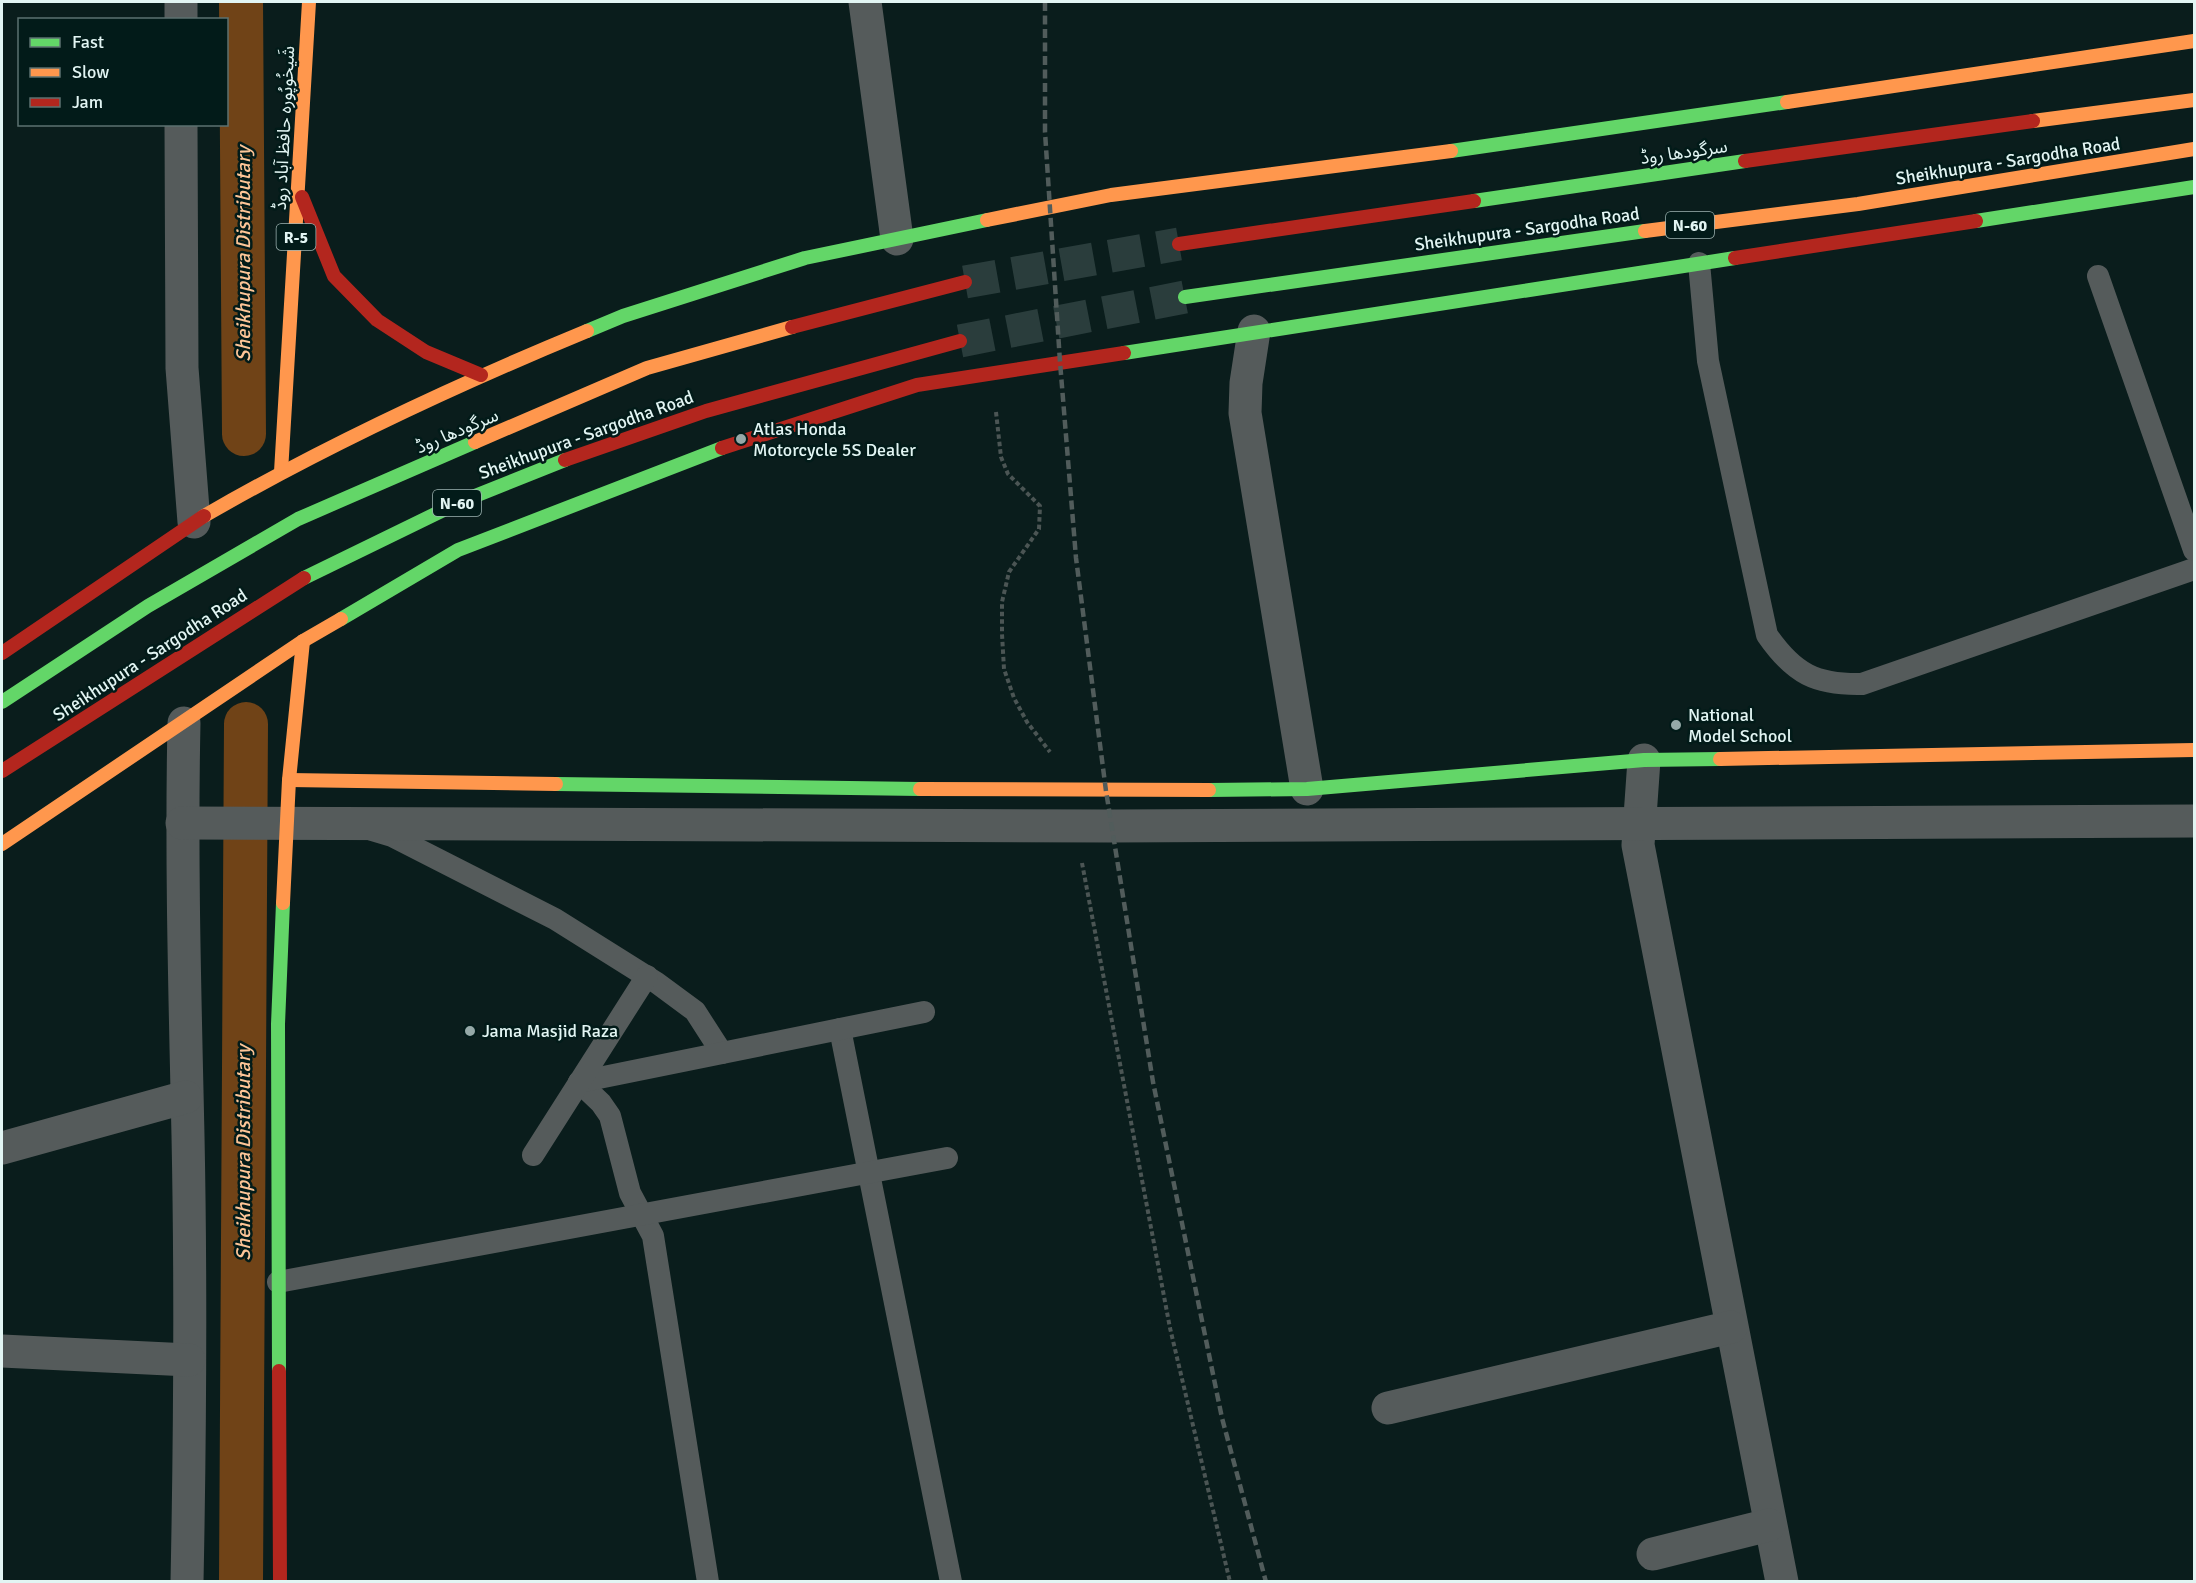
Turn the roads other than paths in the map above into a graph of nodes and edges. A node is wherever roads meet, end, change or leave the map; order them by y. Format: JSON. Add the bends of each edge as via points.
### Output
{"nodes":[{"id":1,"x":181,"y":2,"type":"edge"},
{"id":2,"x":309,"y":2,"type":"edge"},
{"id":3,"x":865,"y":2,"type":"edge"},
{"id":4,"x":181,"y":18,"type":"edge"},
{"id":5,"x":2194,"y":41,"type":"edge"},
{"id":6,"x":2194,"y":100,"type":"edge"},
{"id":7,"x":181,"y":126,"type":"edge"},
{"id":8,"x":2194,"y":149,"type":"edge"},
{"id":9,"x":2194,"y":187,"type":"edge"},
{"id":10,"x":299,"y":190,"type":"junction"},
{"id":11,"x":897,"y":239,"type":"junction"},
{"id":12,"x":1179,"y":244,"type":"tunnel mouth"},
{"id":13,"x":1700,"y":263,"type":"junction"},
{"id":14,"x":2098,"y":276,"type":"dead end"},
{"id":15,"x":965,"y":282,"type":"tunnel mouth"},
{"id":16,"x":1185,"y":297,"type":"tunnel mouth"},
{"id":17,"x":1254,"y":331,"type":"junction"},
{"id":18,"x":960,"y":341,"type":"tunnel mouth"},
{"id":19,"x":481,"y":375,"type":"junction"},
{"id":20,"x":281,"y":472,"type":"junction"},
{"id":21,"x":195,"y":522,"type":"junction"},
{"id":22,"x":2194,"y":550,"type":"edge"},
{"id":23,"x":2194,"y":569,"type":"edge"},
{"id":24,"x":303,"y":641,"type":"junction"},
{"id":25,"x":2,"y":653,"type":"edge"},
{"id":26,"x":2,"y":702,"type":"edge"},
{"id":27,"x":184,"y":723,"type":"junction"},
{"id":28,"x":2194,"y":750,"type":"edge"},
{"id":29,"x":1644,"y":760,"type":"junction"},
{"id":30,"x":2,"y":771,"type":"edge"},
{"id":31,"x":289,"y":780,"type":"junction"},
{"id":32,"x":1307,"y":789,"type":"junction"},
{"id":33,"x":2194,"y":821,"type":"edge"},
{"id":34,"x":348,"y":822,"type":"junction"},
{"id":35,"x":182,"y":823,"type":"junction"},
{"id":36,"x":288,"y":824,"type":"junction"},
{"id":37,"x":1637,"y":825,"type":"junction"},
{"id":38,"x":2,"y":844,"type":"edge"},
{"id":39,"x":647,"y":976,"type":"junction"},
{"id":40,"x":924,"y":1012,"type":"dead end"},
{"id":41,"x":840,"y":1029,"type":"junction"},
{"id":42,"x":722,"y":1053,"type":"junction"},
{"id":43,"x":579,"y":1082,"type":"junction"},
{"id":44,"x":186,"y":1097,"type":"junction"},
{"id":45,"x":2,"y":1148,"type":"edge"},
{"id":46,"x":533,"y":1155,"type":"dead end"},
{"id":47,"x":946,"y":1158,"type":"dead end"},
{"id":48,"x":868,"y":1173,"type":"junction"},
{"id":49,"x":642,"y":1215,"type":"junction"},
{"id":50,"x":278,"y":1282,"type":"junction"},
{"id":51,"x":1731,"y":1327,"type":"junction"},
{"id":52,"x":2,"y":1351,"type":"edge"},
{"id":53,"x":189,"y":1360,"type":"junction"},
{"id":54,"x":1388,"y":1408,"type":"dead end"},
{"id":55,"x":1769,"y":1525,"type":"junction"},
{"id":56,"x":1653,"y":1554,"type":"dead end"},
{"id":57,"x":187,"y":1581,"type":"edge"},
{"id":58,"x":280,"y":1581,"type":"edge"},
{"id":59,"x":708,"y":1581,"type":"edge"},
{"id":60,"x":951,"y":1581,"type":"edge"},
{"id":61,"x":1782,"y":1581,"type":"edge"}],
"edges":[{"from":1,"to":4,"type":"street"},
{"from":2,"to":10,"type":"main road","name":"شَيخُوپُورہ حافظ آباد روڈ","number":"R-5"},
{"from":3,"to":11,"type":"street"},
{"from":5,"to":11,"type":"main road","via":[[1536,139],[1111,195]]},
{"from":6,"to":12,"type":"main road","name":"سرگودھا روڈ","via":[[1897,139]]},
{"from":7,"to":21,"type":"street","via":[[182,368]]},
{"from":8,"to":16,"type":"main road","name":"Sheikhupura - Sargodha Road","number":"N-60","via":[[1858,204]]},
{"from":9,"to":13,"type":"main road"},
{"from":10,"to":19,"type":"main road","via":[[334,276],[377,320],[426,352]]},
{"from":10,"to":20,"type":"main road","name":"شَيخُوپُورہ حافظ آباد روڈ","number":"R-5"},
{"from":11,"to":19,"type":"main road","via":[[805,258],[623,316]]},
{"from":13,"to":17,"type":"main road"},
{"from":13,"to":23,"type":"lane","via":[[1708,361],[1767,635],[1795,666],[1833,684],[1862,684]]},
{"from":14,"to":22,"type":"lane"},
{"from":15,"to":26,"type":"main road","name":"سرگودھا روڈ","via":[[647,368],[298,519],[148,606]]},
{"from":17,"to":24,"type":"main road","via":[[917,385],[692,457],[458,550]]},
{"from":17,"to":32,"type":"street","via":[[1245,413]]},
{"from":18,"to":30,"type":"main road","name":"Sheikhupura - Sargodha Road","number":"N-60","via":[[754,395],[570,456],[483,490],[301,579]]},
{"from":19,"to":20,"type":"main road"},
{"from":20,"to":21,"type":"main road"},
{"from":21,"to":25,"type":"main road"},
{"from":24,"to":27,"type":"main road"},
{"from":24,"to":31,"type":"main road"},
{"from":27,"to":35,"type":"street"},
{"from":27,"to":38,"type":"main road"},
{"from":28,"to":29,"type":"main road"},
{"from":29,"to":32,"type":"main road"},
{"from":29,"to":37,"type":"street"},
{"from":31,"to":32,"type":"main road","via":[[1068,791]]},
{"from":31,"to":36,"type":"main road"},
{"from":33,"to":37,"type":"street"},
{"from":34,"to":36,"type":"street"},
{"from":34,"to":37,"type":"street"},
{"from":34,"to":39,"type":"lane","via":[[392,836],[555,919]]},
{"from":35,"to":36,"type":"street"},
{"from":35,"to":44,"type":"street"},
{"from":36,"to":50,"type":"main road","via":[[278,1024]]},
{"from":37,"to":51,"type":"street"},
{"from":39,"to":42,"type":"lane","via":[[695,1011]]},
{"from":39,"to":43,"type":"lane"},
{"from":40,"to":41,"type":"lane"},
{"from":41,"to":42,"type":"lane"},
{"from":41,"to":48,"type":"lane"},
{"from":42,"to":43,"type":"lane"},
{"from":43,"to":46,"type":"lane"},
{"from":43,"to":49,"type":"lane","via":[[610,1116],[630,1193]]},
{"from":44,"to":45,"type":"street"},
{"from":44,"to":53,"type":"street"},
{"from":47,"to":48,"type":"lane"},
{"from":48,"to":49,"type":"lane"},
{"from":48,"to":60,"type":"lane"},
{"from":49,"to":50,"type":"lane"},
{"from":49,"to":59,"type":"lane","via":[[652,1236]]},
{"from":50,"to":58,"type":"main road"},
{"from":51,"to":54,"type":"street"},
{"from":51,"to":55,"type":"street"},
{"from":52,"to":53,"type":"street"},
{"from":53,"to":57,"type":"street"},
{"from":55,"to":56,"type":"street"},
{"from":55,"to":61,"type":"street"}]}
